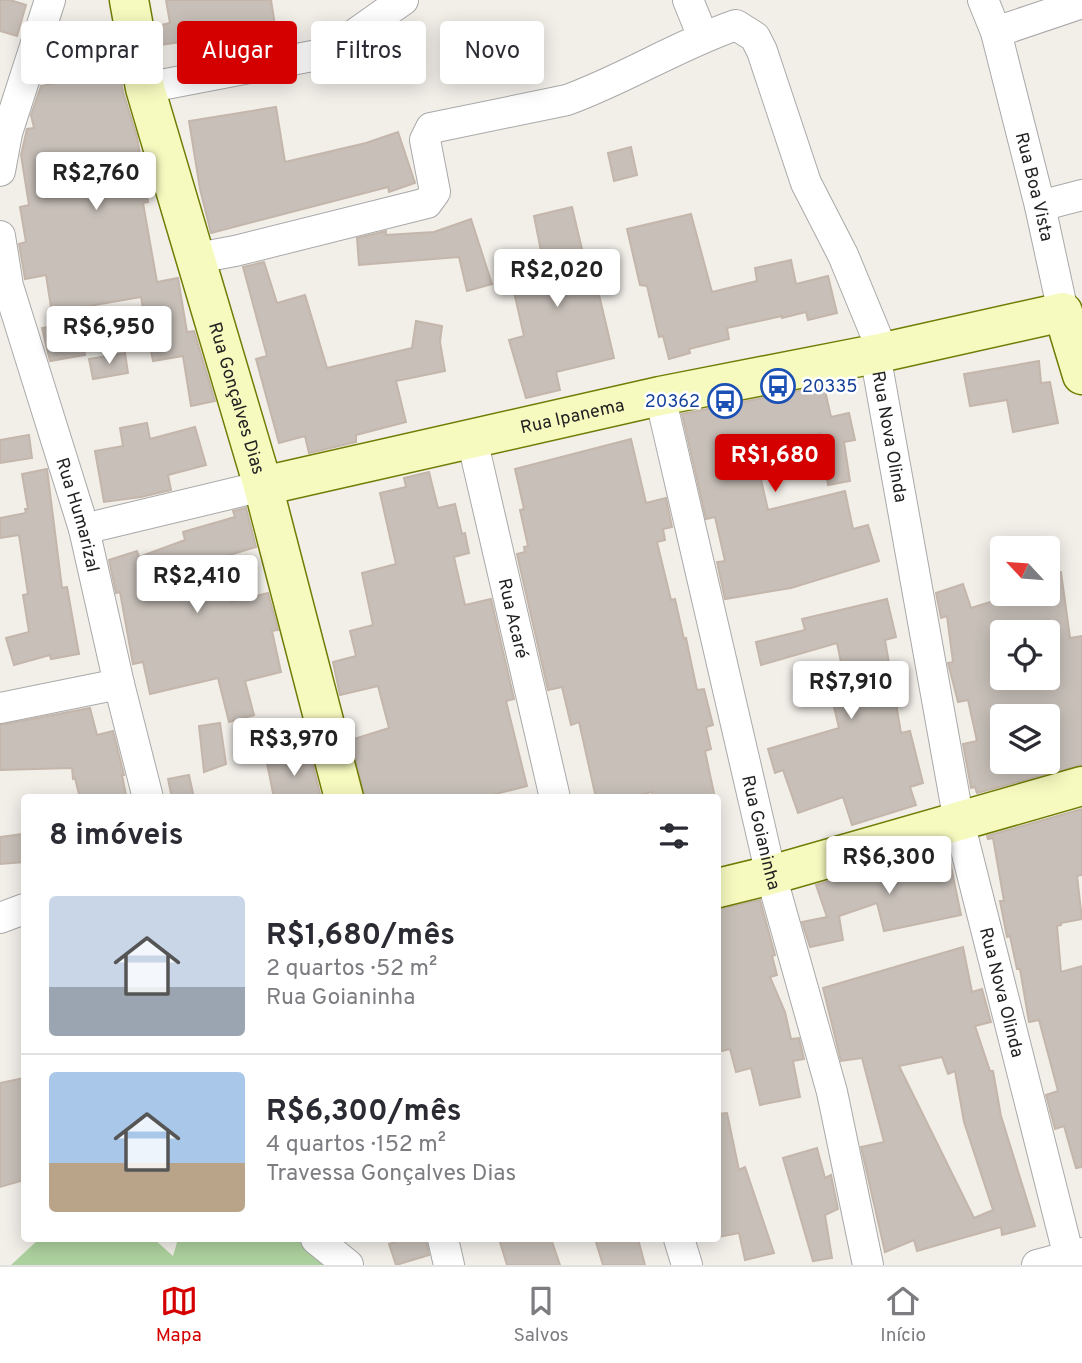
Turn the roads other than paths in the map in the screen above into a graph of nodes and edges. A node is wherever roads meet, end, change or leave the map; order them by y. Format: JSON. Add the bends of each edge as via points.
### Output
{"nodes":[{"id":1,"x":50,"y":0,"type":"edge"},
{"id":2,"x":129,"y":0,"type":"edge"},
{"id":3,"x":403,"y":0,"type":"edge"},
{"id":4,"x":688,"y":0,"type":"edge"},
{"id":5,"x":983,"y":0,"type":"edge"},
{"id":6,"x":1082,"y":3,"type":"edge"},
{"id":7,"x":996,"y":32,"type":"junction"},
{"id":8,"x":703,"y":37,"type":"junction"},
{"id":9,"x":145,"y":88,"type":"junction"},
{"id":10,"x":0,"y":171,"type":"edge"},
{"id":11,"x":1082,"y":195,"type":"edge"},
{"id":12,"x":1040,"y":206,"type":"junction"},
{"id":13,"x":0,"y":236,"type":"edge"},
{"id":14,"x":197,"y":258,"type":"junction"},
{"id":15,"x":4,"y":287,"type":"edge"},
{"id":16,"x":1063,"y":312,"type":"junction"},
{"id":17,"x":879,"y":353,"type":"junction"},
{"id":18,"x":1082,"y":375,"type":"edge"},
{"id":19,"x":660,"y":396,"type":"junction"},
{"id":20,"x":472,"y":439,"type":"junction"},
{"id":21,"x":263,"y":486,"type":"junction"},
{"id":22,"x":84,"y":529,"type":"junction"},
{"id":23,"x":118,"y":684,"type":"junction"},
{"id":24,"x":0,"y":708,"type":"edge"},
{"id":25,"x":1082,"y":786,"type":"edge"},
{"id":26,"x":147,"y":794,"type":"edge"},
{"id":27,"x":343,"y":794,"type":"edge"},
{"id":28,"x":554,"y":794,"type":"edge"},
{"id":29,"x":959,"y":822,"type":"junction"},
{"id":30,"x":771,"y":875,"type":"junction"},
{"id":31,"x":721,"y":887,"type":"edge"},
{"id":32,"x":21,"y":910,"type":"edge"},
{"id":33,"x":0,"y":918,"type":"edge"},
{"id":34,"x":320,"y":1242,"type":"edge"},
{"id":35,"x":444,"y":1242,"type":"edge"},
{"id":36,"x":680,"y":1242,"type":"edge"},
{"id":37,"x":1075,"y":1255,"type":"edge"},
{"id":38,"x":348,"y":1265,"type":"edge"},
{"id":39,"x":449,"y":1265,"type":"edge"},
{"id":40,"x":687,"y":1265,"type":"edge"},
{"id":41,"x":868,"y":1265,"type":"edge"},
{"id":42,"x":1037,"y":1265,"type":"edge"}],
"edges":[{"from":1,"to":10,"type":"street","via":[[7,133]]},
{"from":2,"to":9,"type":"street","name":"Rua Gonçalves Dias"},
{"from":3,"to":9,"type":"street","via":[[328,53]]},
{"from":4,"to":8,"type":"street"},
{"from":5,"to":7,"type":"street","name":"Rua Boa Vista"},
{"from":6,"to":7,"type":"street"},
{"from":7,"to":12,"type":"street","name":"Rua Boa Vista"},
{"from":8,"to":14,"type":"street","via":[[567,100],[431,128],[425,140],[435,192],[427,203]]},
{"from":8,"to":17,"type":"street","name":"Rua Nova Olinda","via":[[736,25],[755,37],[806,183],[843,255]]},
{"from":9,"to":14,"type":"street","name":"Rua Gonçalves Dias"},
{"from":11,"to":12,"type":"street"},
{"from":12,"to":16,"type":"street","name":"Rua Boa Vista"},
{"from":13,"to":15,"type":"street","name":"Rua Humarizal"},
{"from":14,"to":21,"type":"street","name":"Rua Gonçalves Dias"},
{"from":15,"to":22,"type":"street","name":"Rua Humarizal"},
{"from":16,"to":17,"type":"street","name":"Rua Ipanema"},
{"from":16,"to":18,"type":"street","name":"Rua Boa Vista"},
{"from":17,"to":19,"type":"street","name":"Rua Ipanema"},
{"from":17,"to":29,"type":"street","name":"Rua Nova Olinda"},
{"from":19,"to":20,"type":"street","name":"Rua Ipanema"},
{"from":19,"to":30,"type":"street","name":"Rua Goianinha"},
{"from":20,"to":21,"type":"street","name":"Rua Ipanema"},
{"from":20,"to":28,"type":"street","name":"Rua Acaré"},
{"from":21,"to":22,"type":"street","name":"Rua Ipanema"},
{"from":21,"to":27,"type":"street","name":"Rua Gonçalves Dias"},
{"from":22,"to":23,"type":"street","name":"Rua Humarizal"},
{"from":23,"to":24,"type":"street"},
{"from":23,"to":26,"type":"street","name":"Rua Humarizal"},
{"from":25,"to":29,"type":"street"},
{"from":29,"to":30,"type":"street"},
{"from":29,"to":37,"type":"street","name":"Rua Nova Olinda"},
{"from":30,"to":31,"type":"street"},
{"from":30,"to":41,"type":"street","name":"Rua Goianinha","via":[[832,1092]]},
{"from":32,"to":33,"type":"street"},
{"from":34,"to":38,"type":"street"},
{"from":35,"to":39,"type":"street"},
{"from":36,"to":40,"type":"street"},
{"from":37,"to":42,"type":"street"}]}
